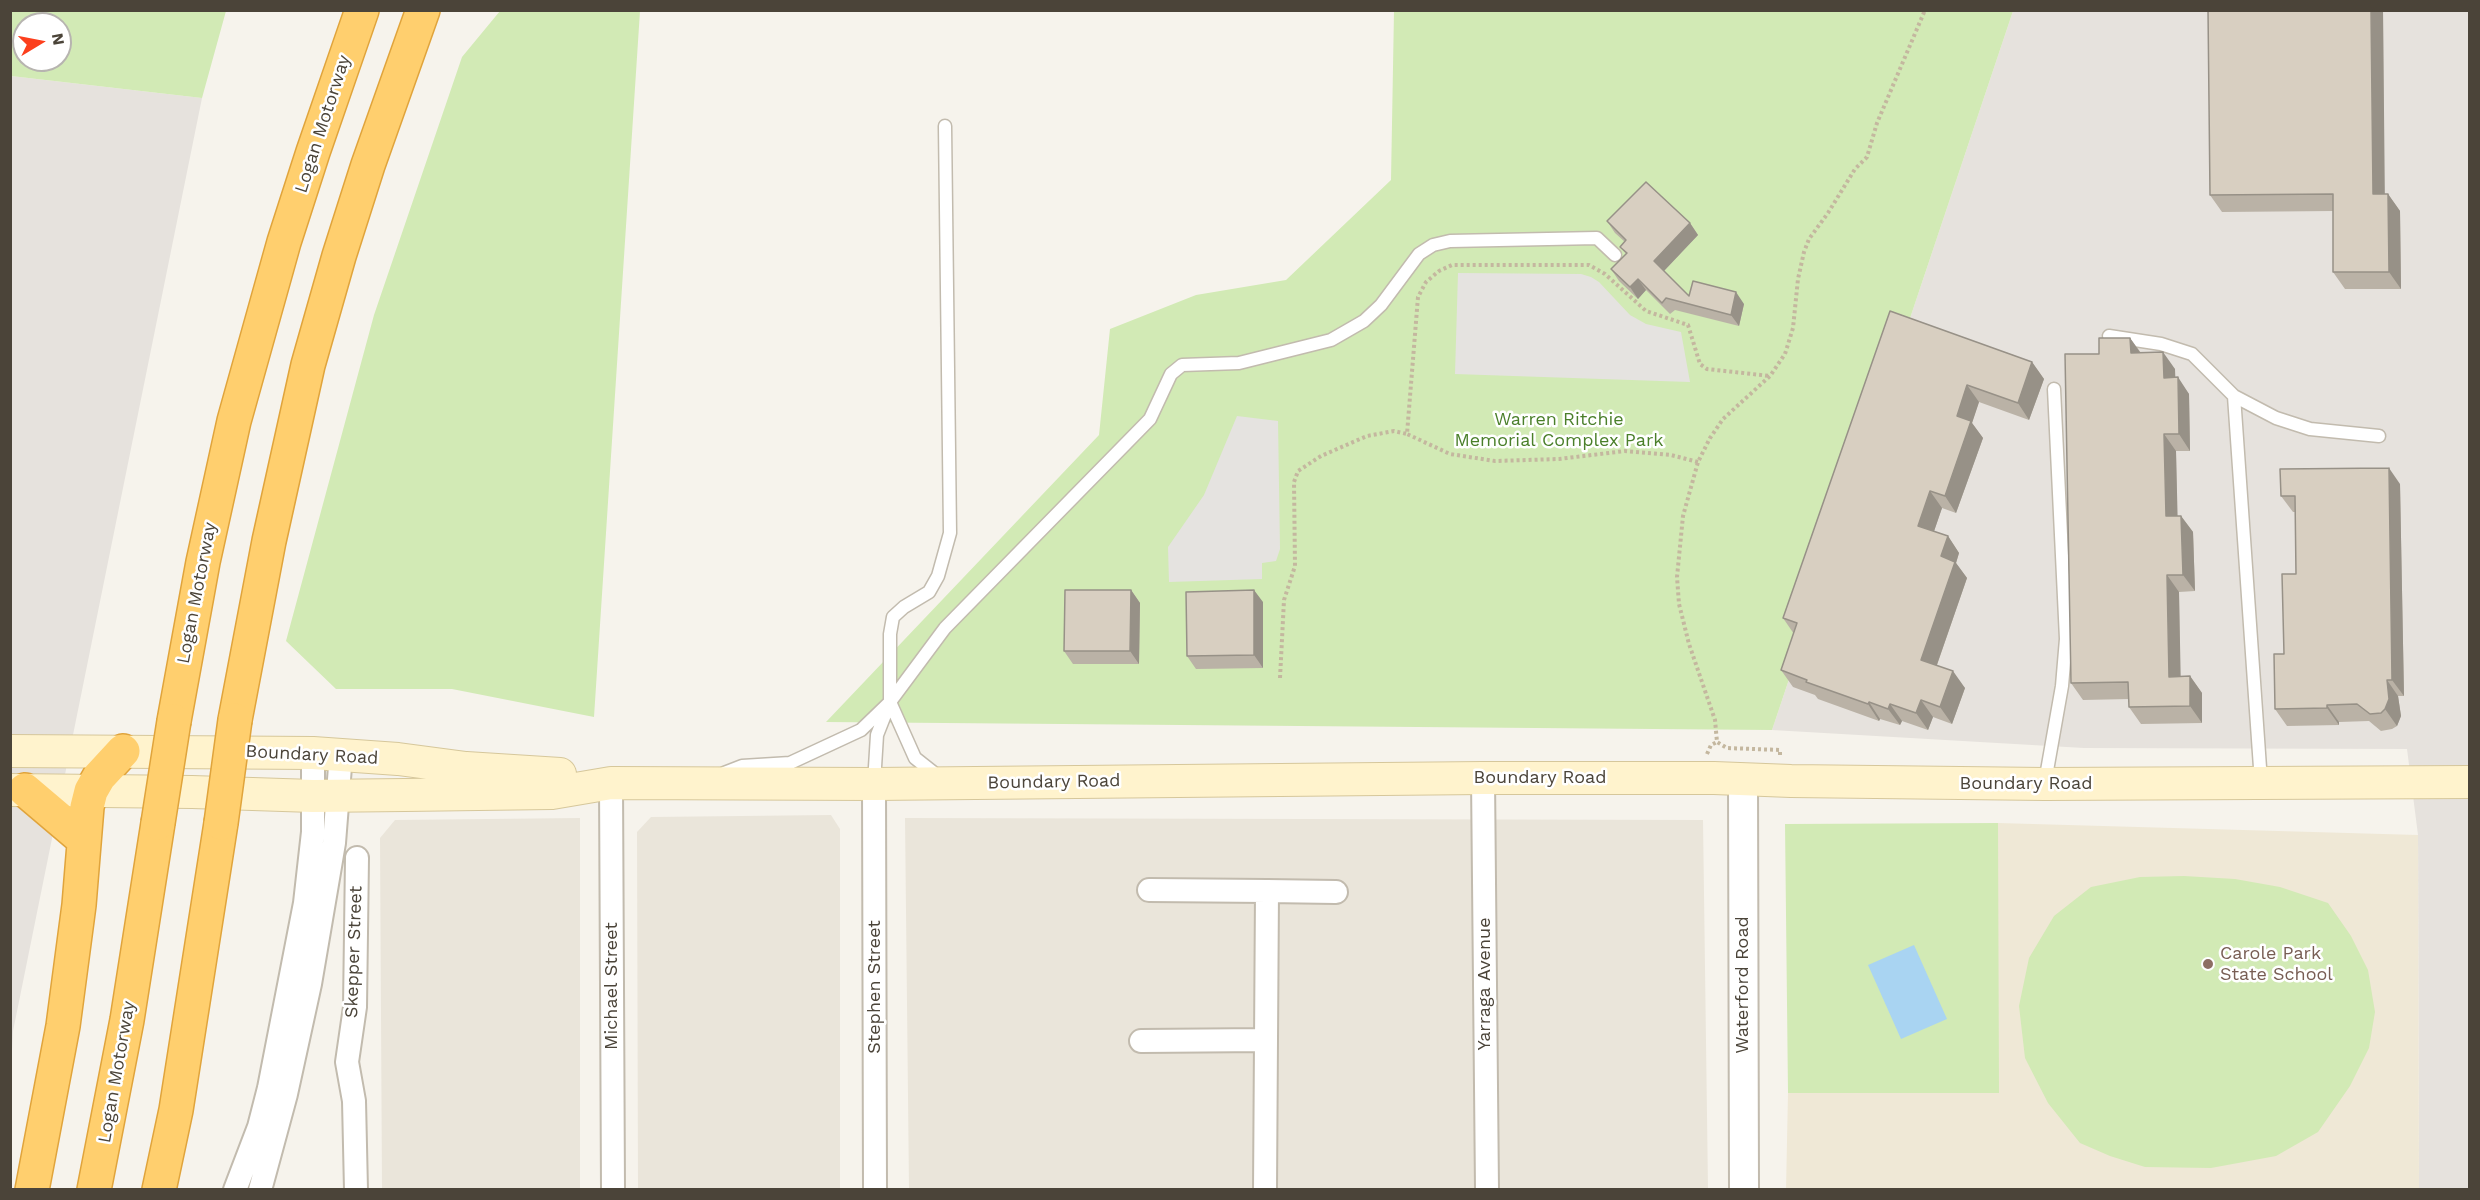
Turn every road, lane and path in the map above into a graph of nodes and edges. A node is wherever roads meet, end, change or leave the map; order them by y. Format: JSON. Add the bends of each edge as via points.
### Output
{"nodes":[{"id":1,"x":362,"y":10,"type":"edge"},
{"id":2,"x":423,"y":10,"type":"edge"},
{"id":3,"x":1925,"y":10,"type":"edge"},
{"id":4,"x":945,"y":126,"type":"dead end"},
{"id":5,"x":1615,"y":255,"type":"dead end"},
{"id":6,"x":2109,"y":336,"type":"edge"},
{"id":7,"x":1770,"y":376,"type":"junction"},
{"id":8,"x":2054,"y":389,"type":"dead end"},
{"id":9,"x":2234,"y":396,"type":"junction"},
{"id":10,"x":1407,"y":434,"type":"junction"},
{"id":11,"x":2379,"y":436,"type":"dead end"},
{"id":12,"x":1698,"y":462,"type":"junction"},
{"id":13,"x":1280,"y":678,"type":"dead end"},
{"id":14,"x":890,"y":702,"type":"junction"},
{"id":15,"x":1717,"y":742,"type":"junction"},
{"id":16,"x":10,"y":751,"type":"edge"},
{"id":17,"x":123,"y":751,"type":"junction"},
{"id":18,"x":327,"y":753,"type":"junction"},
{"id":19,"x":1707,"y":756,"type":"dead end"},
{"id":20,"x":1780,"y":757,"type":"dead end"},
{"id":21,"x":1483,"y":778,"type":"junction"},
{"id":22,"x":1743,"y":780,"type":"junction"},
{"id":23,"x":2261,"y":782,"type":"junction"},
{"id":24,"x":2469,"y":782,"type":"edge"},
{"id":25,"x":611,"y":783,"type":"junction"},
{"id":26,"x":698,"y":783,"type":"junction"},
{"id":27,"x":947,"y":783,"type":"junction"},
{"id":28,"x":874,"y":784,"type":"junction"},
{"id":29,"x":2045,"y":784,"type":"junction"},
{"id":30,"x":18,"y":790,"type":"edge"},
{"id":31,"x":91,"y":790,"type":"junction"},
{"id":32,"x":325,"y":796,"type":"junction"},
{"id":33,"x":84,"y":840,"type":"junction"},
{"id":34,"x":357,"y":858,"type":"dead end"},
{"id":35,"x":1149,"y":890,"type":"dead end"},
{"id":36,"x":1267,"y":891,"type":"junction"},
{"id":37,"x":1336,"y":892,"type":"dead end"},
{"id":38,"x":1266,"y":1040,"type":"junction"},
{"id":39,"x":1141,"y":1041,"type":"dead end"},
{"id":40,"x":32,"y":1190,"type":"edge"},
{"id":41,"x":94,"y":1190,"type":"edge"},
{"id":42,"x":159,"y":1190,"type":"edge"},
{"id":43,"x":235,"y":1190,"type":"edge"},
{"id":44,"x":260,"y":1190,"type":"edge"},
{"id":45,"x":356,"y":1190,"type":"edge"},
{"id":46,"x":613,"y":1190,"type":"edge"},
{"id":47,"x":875,"y":1190,"type":"edge"},
{"id":48,"x":1265,"y":1190,"type":"edge"},
{"id":49,"x":1487,"y":1190,"type":"edge"},
{"id":50,"x":1744,"y":1190,"type":"edge"}],
"edges":[{"from":1,"to":41,"type":"highway","name":"Logan Motorway","bridge":true,"via":[[288,231],[234,421],[202,562],[127,1020]]},
{"from":2,"to":42,"type":"highway","bridge":true,"via":[[368,165],[308,365],[269,542],[236,720],[176,1110]]},
{"from":3,"to":7,"type":"path","via":[[1877,123],[1867,157],[1855,169],[1806,245],[1793,328],[1785,354]]},
{"from":4,"to":14,"type":"lane","via":[[950,533],[938,576],[928,592],[893,617]]},
{"from":5,"to":14,"type":"lane","via":[[1597,238],[1450,241],[1433,245],[1419,254],[1382,305],[1364,321],[1331,340],[1239,363],[1182,365],[1171,374],[1150,419],[945,628]]},
{"from":6,"to":9,"type":"lane","via":[[2161,344],[2192,354]]},
{"from":7,"to":10,"type":"path","via":[[1707,369],[1700,364],[1688,325],[1647,311],[1605,274],[1589,266],[1452,265],[1432,276],[1418,297]]},
{"from":7,"to":12,"type":"path","via":[[1723,419]]},
{"from":8,"to":29,"type":"lane","via":[[2066,639]]},
{"from":9,"to":11,"type":"lane","via":[[2276,418],[2310,429]]},
{"from":9,"to":23,"type":"lane"},
{"from":10,"to":12,"type":"path","via":[[1450,454],[1495,461],[1625,451],[1671,454]]},
{"from":10,"to":13,"type":"path","via":[[1394,431],[1367,435],[1298,471],[1294,482],[1294,566],[1284,600]]},
{"from":12,"to":15,"type":"path","via":[[1683,516],[1678,604],[1715,720]]},
{"from":14,"to":26,"type":"lane","via":[[861,730],[819,751],[790,763],[742,766]]},
{"from":14,"to":27,"type":"lane","via":[[915,758]]},
{"from":14,"to":28,"type":"lane","via":[[877,735]]},
{"from":15,"to":19,"type":"path","via":[[1708,749]]},
{"from":15,"to":20,"type":"path","via":[[1727,748],[1780,750]]},
{"from":16,"to":17,"type":"main road","name":"Boundary Road"},
{"from":17,"to":18,"type":"main road","name":"Boundary Road"},
{"from":17,"to":31,"type":"highway"},
{"from":18,"to":25,"type":"main road","name":"Boundary Road","via":[[466,768],[551,772]]},
{"from":18,"to":32,"type":"street"},
{"from":21,"to":22,"type":"main road","name":"Boundary Road"},
{"from":21,"to":27,"type":"main road","name":"Boundary Road"},
{"from":21,"to":49,"type":"street","name":"Yarraga Avenue"},
{"from":22,"to":29,"type":"main road","name":"Boundary Road"},
{"from":22,"to":50,"type":"street","name":"Waterford Road"},
{"from":23,"to":24,"type":"main road","name":"Boundary Road"},
{"from":23,"to":29,"type":"main road","name":"Boundary Road"},
{"from":25,"to":26,"type":"main road","name":"Boundary Road"},
{"from":25,"to":32,"type":"main road","name":"Boundary Road","via":[[552,793]]},
{"from":25,"to":46,"type":"street","name":"Michael Street"},
{"from":26,"to":28,"type":"main road","name":"Boundary Road"},
{"from":27,"to":28,"type":"main road","name":"Boundary Road"},
{"from":28,"to":47,"type":"street","name":"Stephen Street"},
{"from":30,"to":31,"type":"main road","name":"Boundary Road"},
{"from":30,"to":33,"type":"highway","via":[[46,805]]},
{"from":31,"to":32,"type":"main road","name":"Boundary Road"},
{"from":31,"to":33,"type":"highway"},
{"from":32,"to":43,"type":"street","via":[[313,832],[305,903],[269,1088]]},
{"from":32,"to":44,"type":"street","via":[[334,843],[301,1033]]},
{"from":33,"to":40,"type":"highway","via":[[63,1026]]},
{"from":34,"to":45,"type":"street","name":"Skepper Street","via":[[355,1007],[347,1062],[354,1101]]},
{"from":35,"to":36,"type":"street"},
{"from":36,"to":37,"type":"street"},
{"from":36,"to":38,"type":"street"},
{"from":38,"to":39,"type":"street"},
{"from":38,"to":48,"type":"street"}]}
